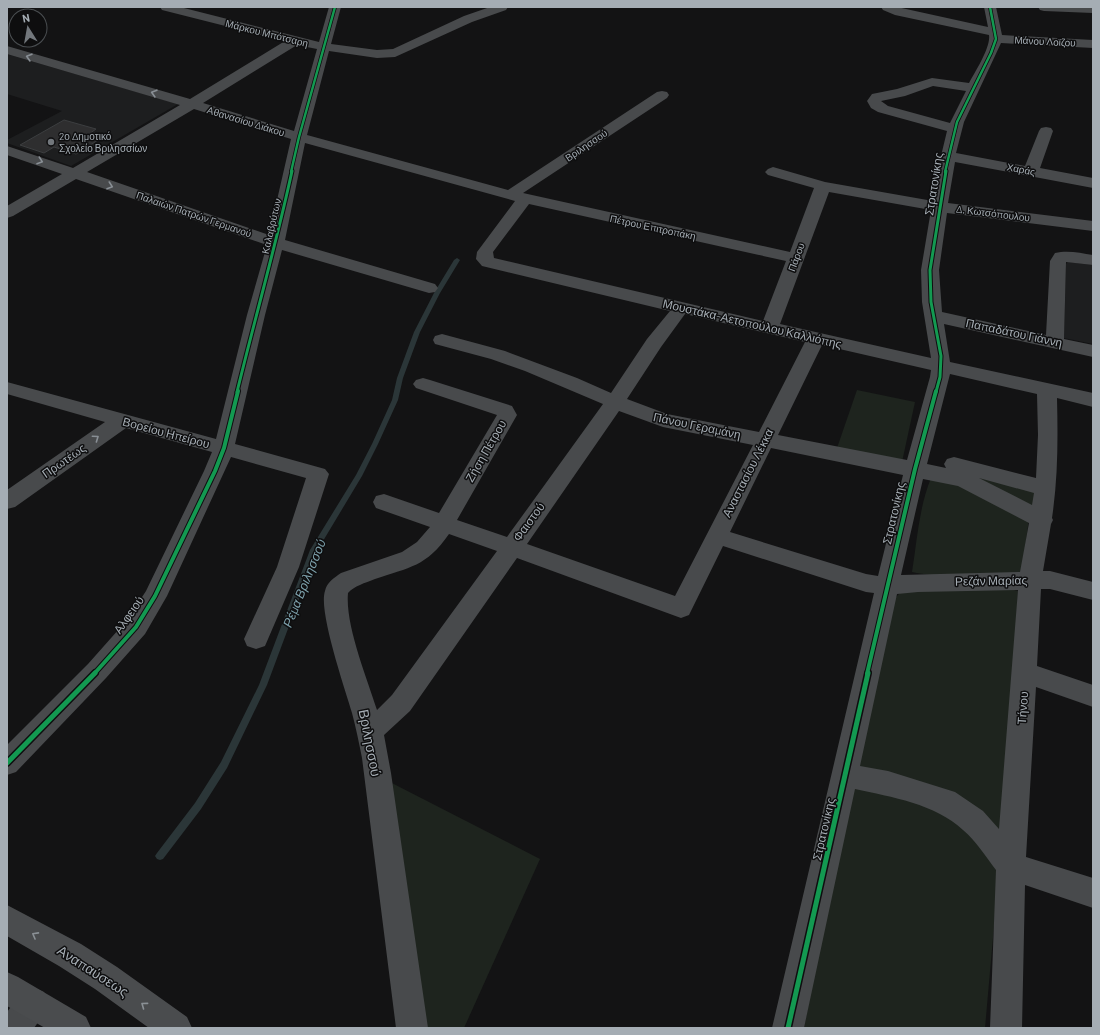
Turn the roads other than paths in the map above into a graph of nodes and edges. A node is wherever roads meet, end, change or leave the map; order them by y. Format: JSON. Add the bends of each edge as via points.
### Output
{"nodes":[{"id":1,"x":166,"y":7,"type":"edge"},
{"id":2,"x":335,"y":7,"type":"edge"},
{"id":3,"x":502,"y":7,"type":"edge"},
{"id":4,"x":887,"y":7,"type":"edge"},
{"id":5,"x":990,"y":7,"type":"edge"},
{"id":6,"x":1044,"y":7,"type":"edge"},
{"id":7,"x":1093,"y":9,"type":"edge"},
{"id":8,"x":996,"y":36,"type":"junction"},
{"id":9,"x":294,"y":40,"type":"junction"},
{"id":10,"x":1093,"y":44,"type":"edge"},
{"id":11,"x":324,"y":47,"type":"junction"},
{"id":12,"x":7,"y":50,"type":"edge"},
{"id":13,"x":974,"y":88,"type":"junction"},
{"id":14,"x":662,"y":95,"type":"dead end"},
{"id":15,"x":192,"y":104,"type":"junction"},
{"id":16,"x":955,"y":129,"type":"junction"},
{"id":17,"x":1046,"y":131,"type":"dead end"},
{"id":18,"x":299,"y":137,"type":"junction"},
{"id":19,"x":7,"y":150,"type":"edge"},
{"id":20,"x":948,"y":156,"type":"junction"},
{"id":21,"x":1031,"y":171,"type":"junction"},
{"id":22,"x":773,"y":172,"type":"dead end"},
{"id":23,"x":73,"y":173,"type":"junction"},
{"id":24,"x":1093,"y":183,"type":"edge"},
{"id":25,"x":823,"y":186,"type":"junction"},
{"id":26,"x":517,"y":197,"type":"junction"},
{"id":27,"x":940,"y":207,"type":"junction"},
{"id":28,"x":7,"y":213,"type":"edge"},
{"id":29,"x":1093,"y":226,"type":"edge"},
{"id":30,"x":276,"y":243,"type":"junction"},
{"id":31,"x":796,"y":258,"type":"junction"},
{"id":32,"x":1093,"y":260,"type":"edge"},
{"id":33,"x":429,"y":288,"type":"dead end"},
{"id":34,"x":681,"y":308,"type":"junction"},
{"id":35,"x":934,"y":316,"type":"junction"},
{"id":36,"x":769,"y":328,"type":"junction"},
{"id":37,"x":816,"y":339,"type":"junction"},
{"id":38,"x":442,"y":340,"type":"dead end"},
{"id":39,"x":1055,"y":342,"type":"junction"},
{"id":40,"x":1093,"y":351,"type":"edge"},
{"id":41,"x":941,"y":366,"type":"junction"},
{"id":42,"x":423,"y":384,"type":"dead end"},
{"id":43,"x":7,"y":388,"type":"edge"},
{"id":44,"x":1047,"y":389,"type":"junction"},
{"id":45,"x":1093,"y":400,"type":"edge"},
{"id":46,"x":615,"y":402,"type":"junction"},
{"id":47,"x":121,"y":421,"type":"junction"},
{"id":48,"x":766,"y":440,"type":"junction"},
{"id":49,"x":224,"y":448,"type":"junction"},
{"id":50,"x":915,"y":469,"type":"junction"},
{"id":51,"x":1046,"y":488,"type":"junction"},
{"id":52,"x":7,"y":501,"type":"edge"},
{"id":53,"x":384,"y":502,"type":"dead end"},
{"id":54,"x":1042,"y":520,"type":"junction"},
{"id":55,"x":444,"y":524,"type":"junction"},
{"id":56,"x":717,"y":536,"type":"junction"},
{"id":57,"x":511,"y":547,"type":"junction"},
{"id":58,"x":1030,"y":581,"type":"junction"},
{"id":59,"x":888,"y":586,"type":"junction"},
{"id":60,"x":1093,"y":591,"type":"edge"},
{"id":61,"x":256,"y":638,"type":"dead end"},
{"id":62,"x":1025,"y":673,"type":"junction"},
{"id":63,"x":1093,"y":696,"type":"edge"},
{"id":64,"x":370,"y":730,"type":"junction"},
{"id":65,"x":7,"y":763,"type":"edge"},
{"id":66,"x":846,"y":775,"type":"junction"},
{"id":67,"x":1011,"y":866,"type":"junction"},
{"id":68,"x":1093,"y":893,"type":"edge"},
{"id":69,"x":7,"y":920,"type":"edge"},
{"id":70,"x":20,"y":996,"type":"edge"},
{"id":71,"x":15,"y":1028,"type":"edge"},
{"id":72,"x":75,"y":1028,"type":"edge"},
{"id":73,"x":176,"y":1028,"type":"edge"},
{"id":74,"x":412,"y":1028,"type":"edge"},
{"id":75,"x":788,"y":1028,"type":"edge"},
{"id":76,"x":1006,"y":1028,"type":"edge"}],
"edges":[{"from":1,"to":9,"type":"street","name":"Μάρκου Μπότσαρη"},
{"from":2,"to":11,"type":"street","name":"Καλαβρύτων"},
{"from":3,"to":11,"type":"street","name":"Μάρκου Μπότσαρη","via":[[468,19],[395,53],[372,54]]},
{"from":4,"to":8,"type":"street","name":"Μάνου Λοϊζου"},
{"from":5,"to":8,"type":"street"},
{"from":6,"to":7,"type":"street"},
{"from":8,"to":10,"type":"street","name":"Μάνου Λοϊζου"},
{"from":8,"to":13,"type":"street","name":"Στρατονίκης"},
{"from":9,"to":11,"type":"street","name":"Μάρκου Μπότσαρη"},
{"from":9,"to":15,"type":"street"},
{"from":11,"to":18,"type":"street","name":"Καλαβρύτων"},
{"from":15,"to":12,"type":"street","name":"Αθανασίου Διάκου","one_way":true},
{"from":13,"to":16,"type":"street","name":"Στρατονίκης"},
{"from":13,"to":16,"type":"street","via":[[932,82],[900,93],[877,97],[874,101],[883,109]]},
{"from":14,"to":26,"type":"street","name":"Βριλησσού"},
{"from":15,"to":18,"type":"street","name":"Αθανασίου Διάκου"},
{"from":15,"to":23,"type":"street"},
{"from":16,"to":20,"type":"street","name":"Στρατονίκης"},
{"from":17,"to":21,"type":"street"},
{"from":18,"to":26,"type":"street","name":"Αθανασίου Διάκου"},
{"from":18,"to":30,"type":"street","name":"Καλαβρύτων"},
{"from":19,"to":23,"type":"street","name":"Παλαιών Πατρών Γερμανού","one_way":true},
{"from":20,"to":21,"type":"street","name":"Χαράς"},
{"from":20,"to":27,"type":"street","name":"Στρατονίκης"},
{"from":21,"to":24,"type":"street","name":"Χαράς"},
{"from":22,"to":25,"type":"street","name":"Δ. Κωτσόπουλου"},
{"from":23,"to":28,"type":"street"},
{"from":23,"to":30,"type":"street","name":"Παλαιών Πατρών Γερμανού","one_way":true},
{"from":25,"to":27,"type":"street","name":"Δ. Κωτσόπουλου"},
{"from":25,"to":31,"type":"street","name":"Πάρου"},
{"from":26,"to":31,"type":"street","name":"Πέτρου Επιτροπάκη"},
{"from":26,"to":34,"type":"street","name":"Μουστάκα-Αετοπούλου Καλλιόπης","via":[[485,252],[484,259],[488,262]]},
{"from":27,"to":29,"type":"street","name":"Δ. Κωτσόπουλου"},
{"from":27,"to":35,"type":"street","name":"Στρατονίκης","via":[[930,270],[930,296]]},
{"from":30,"to":33,"type":"street","name":"Παλαιών Πατρών Γερμανού"},
{"from":30,"to":49,"type":"street","name":"Καλαβρύτων"},
{"from":31,"to":36,"type":"street","name":"Πάρου"},
{"from":32,"to":39,"type":"street","via":[[1071,256],[1061,257],[1058,261]]},
{"from":34,"to":36,"type":"street","name":"Μουστάκα-Αετοπούλου Καλλιόπης"},
{"from":34,"to":46,"type":"street","name":"Φαιστού"},
{"from":35,"to":39,"type":"street","name":"Παπαδάτου Γιάννη"},
{"from":35,"to":41,"type":"street","name":"Στρατονίκης"},
{"from":36,"to":37,"type":"street","name":"Μουστάκα-Αετοπούλου Καλλιόπης"},
{"from":37,"to":41,"type":"street","name":"Μουστάκα-Αετοπούλου Καλλιόπης"},
{"from":37,"to":48,"type":"street","name":"Αναστασίου Λέκκα"},
{"from":38,"to":46,"type":"street","name":"Πάνου Γεραμάνη","via":[[532,367]]},
{"from":39,"to":40,"type":"street","name":"Παπαδάτου Γιάννη"},
{"from":41,"to":44,"type":"street","name":"Μουστάκα-Αετοπούλου Καλλιόπης"},
{"from":41,"to":50,"type":"street","name":"Στρατονίκης"},
{"from":42,"to":55,"type":"street","name":"Ζήση Πέτρου","via":[[507,413]]},
{"from":43,"to":47,"type":"street","name":"Βορείου Ηπείρου"},
{"from":44,"to":45,"type":"street","name":"Μουστάκα-Αετοπούλου Καλλιόπης"},
{"from":44,"to":51,"type":"street","name":"Τήνου"},
{"from":46,"to":48,"type":"street","name":"Πάνου Γεραμάνη","via":[[663,420]]},
{"from":46,"to":57,"type":"street","name":"Φαιστού"},
{"from":47,"to":49,"type":"street","name":"Βορείου Ηπείρου"},
{"from":52,"to":47,"type":"street","name":"Πρωτέως","one_way":true},
{"from":48,"to":50,"type":"street","name":"Πάνου Γεραμάνη"},
{"from":48,"to":56,"type":"street","name":"Αναστασίου Λέκκα"},
{"from":49,"to":61,"type":"street","name":"Βορείου Ηπείρου","via":[[318,474],[288,567]]},
{"from":49,"to":65,"type":"street","name":"Αλφειού","via":[[155,596],[136,627],[97,672]]},
{"from":50,"to":51,"type":"street","via":[[936,463],[948,463]]},
{"from":50,"to":54,"type":"street","name":"Πάνου Γεραμάνη","via":[[963,479]]},
{"from":50,"to":59,"type":"street","name":"Στρατονίκης"},
{"from":51,"to":54,"type":"street","name":"Τήνου"},
{"from":53,"to":55,"type":"street"},
{"from":54,"to":58,"type":"street","name":"Τήνου"},
{"from":55,"to":57,"type":"street"},
{"from":55,"to":64,"type":"street","name":"Βριλησσού","via":[[419,553],[403,562],[353,578],[336,591],[340,629]]},
{"from":56,"to":57,"type":"street","name":"Αναστασίου Λέκκα","via":[[681,608]]},
{"from":56,"to":59,"type":"street","name":"Ρεζάν Μαρίας","via":[[853,580]]},
{"from":57,"to":64,"type":"street","name":"Φαιστού","via":[[401,703]]},
{"from":58,"to":59,"type":"street","name":"Ρεζάν Μαρίας","via":[[918,582]]},
{"from":58,"to":60,"type":"street","name":"Ρεζάν Μαρίας","via":[[1050,580]]},
{"from":58,"to":62,"type":"street","name":"Τήνου"},
{"from":59,"to":66,"type":"street","name":"Στρατονίκης"},
{"from":62,"to":63,"type":"street"},
{"from":62,"to":67,"type":"street","name":"Τήνου"},
{"from":64,"to":74,"type":"street","name":"Βριλησσού"},
{"from":66,"to":67,"type":"street","via":[[945,801],[986,832]]},
{"from":66,"to":75,"type":"street","name":"Στρατονίκης"},
{"from":67,"to":68,"type":"street"},
{"from":67,"to":76,"type":"street","name":"Τήνου"},
{"from":73,"to":69,"type":"main road","name":"Αναπαύσεως","one_way":true,"via":[[106,978]]},
{"from":70,"to":71,"type":"street"},
{"from":70,"to":72,"type":"main road"}]}
